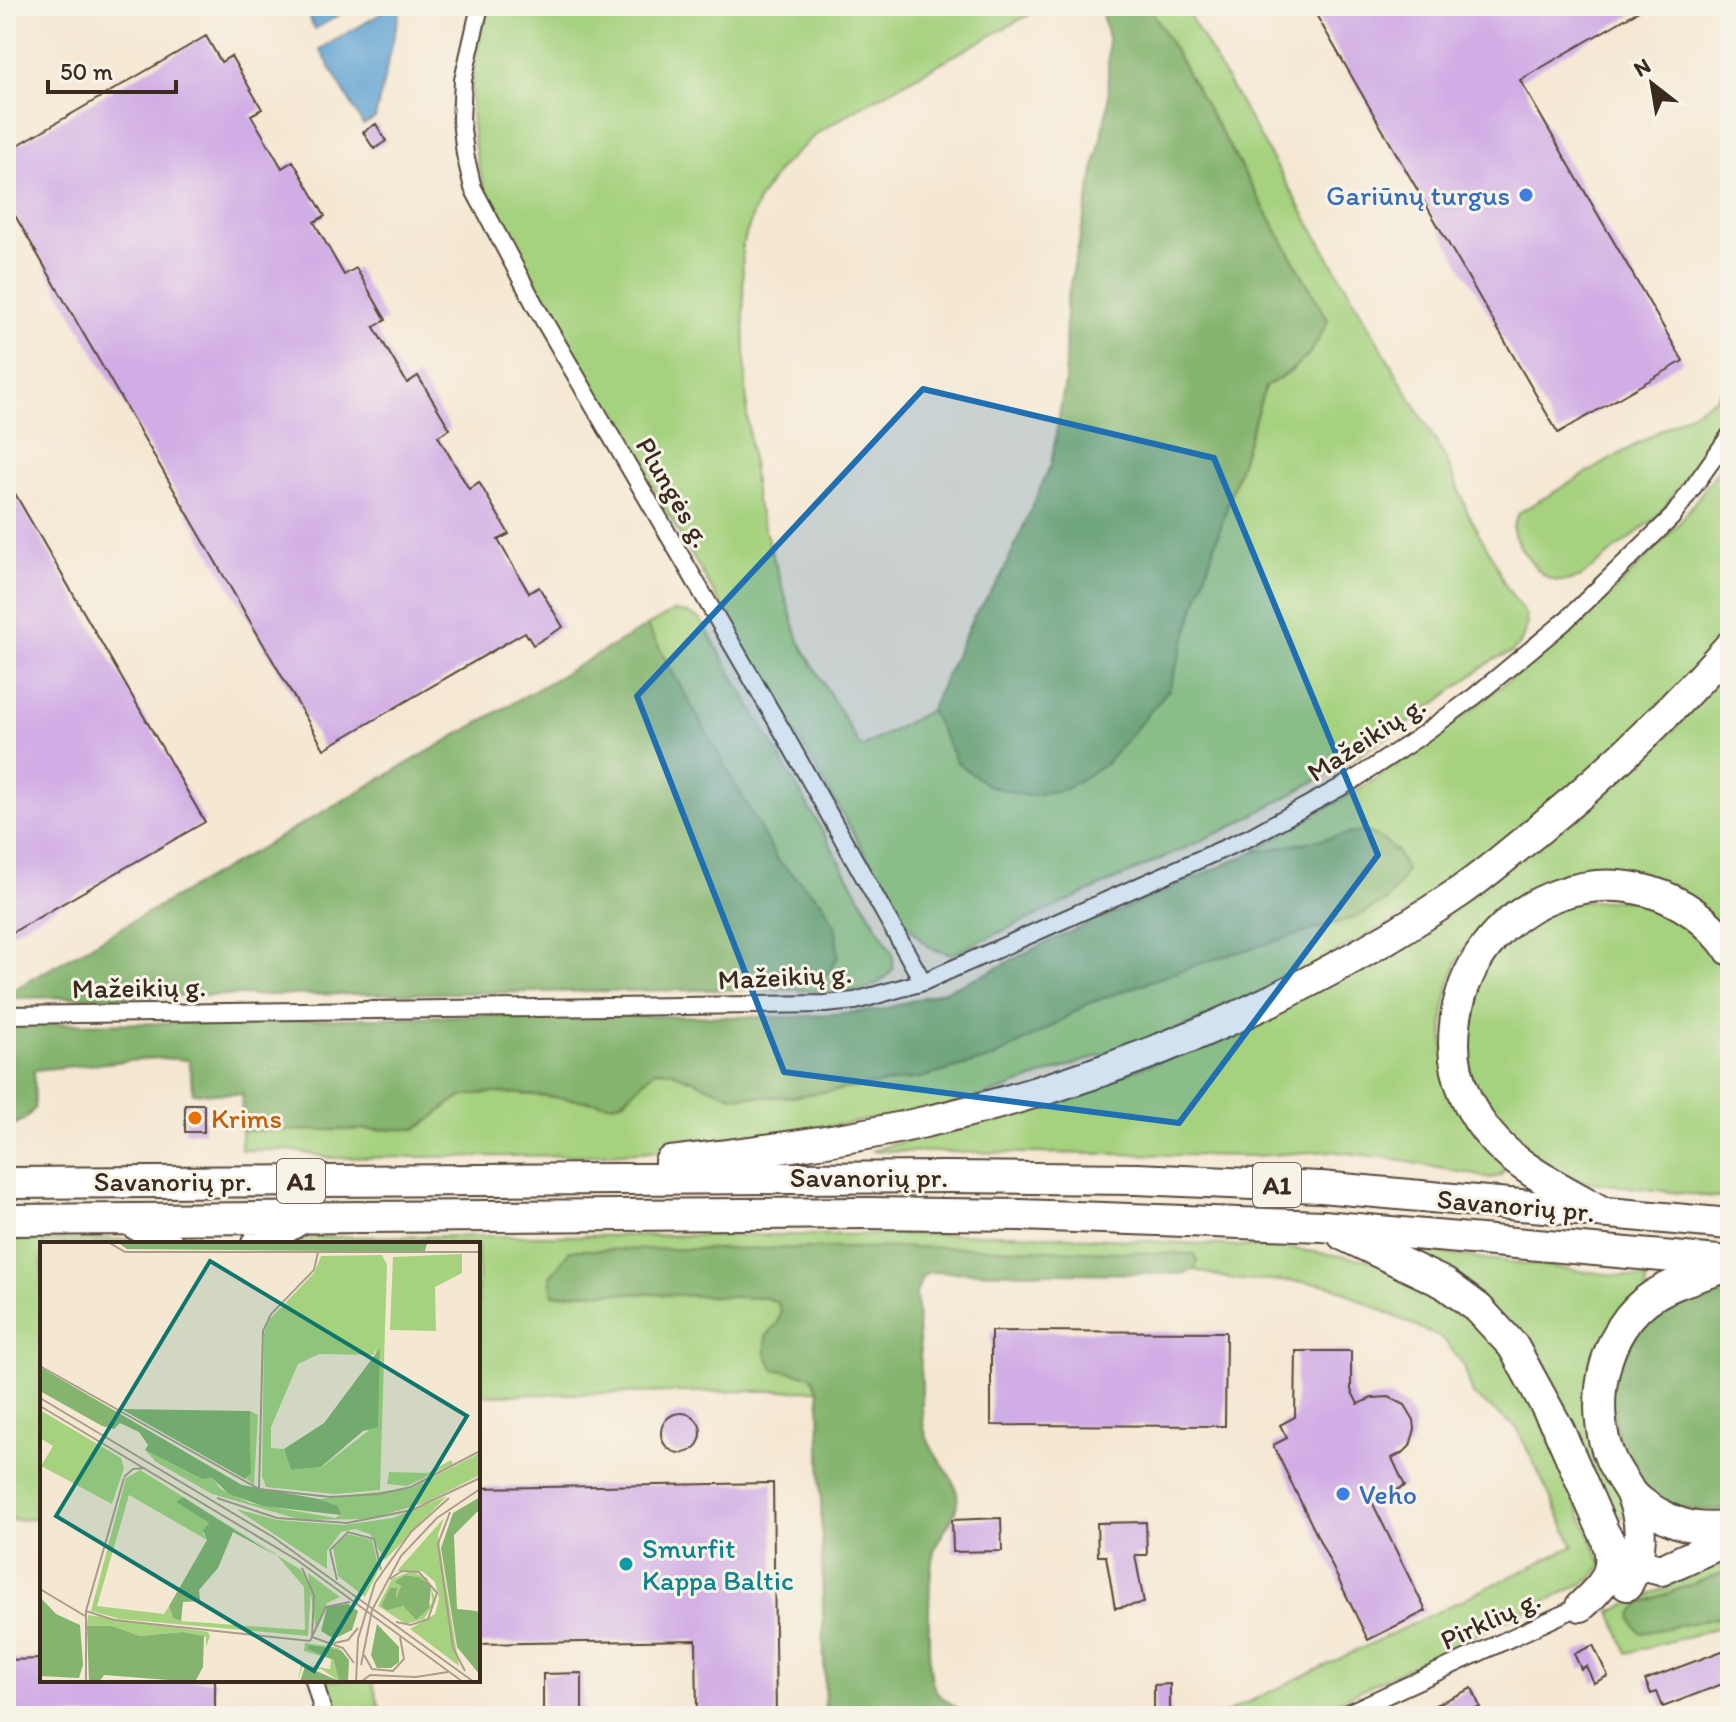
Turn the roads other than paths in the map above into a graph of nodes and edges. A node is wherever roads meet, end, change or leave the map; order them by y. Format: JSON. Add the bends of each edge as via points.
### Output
{"nodes":[{"id":1,"x":480,"y":6,"type":"edge"},
{"id":2,"x":1730,"y":435,"type":"edge"},
{"id":3,"x":1730,"y":646,"type":"edge"},
{"id":4,"x":1730,"y":950,"type":"edge"},
{"id":5,"x":923,"y":982,"type":"junction"},
{"id":6,"x":6,"y":1015,"type":"edge"},
{"id":7,"x":541,"y":1178,"type":"junction"},
{"id":8,"x":6,"y":1183,"type":"edge"},
{"id":9,"x":1606,"y":1214,"type":"junction"},
{"id":10,"x":303,"y":1218,"type":"junction"},
{"id":11,"x":128,"y":1219,"type":"junction"},
{"id":12,"x":6,"y":1220,"type":"edge"},
{"id":13,"x":1730,"y":1224,"type":"edge"},
{"id":14,"x":1323,"y":1226,"type":"junction"},
{"id":15,"x":165,"y":1242,"type":"edge"},
{"id":16,"x":261,"y":1242,"type":"edge"},
{"id":17,"x":1730,"y":1264,"type":"edge"},
{"id":18,"x":1631,"y":1494,"type":"junction"},
{"id":19,"x":1730,"y":1526,"type":"edge"},
{"id":20,"x":1604,"y":1533,"type":"junction"},
{"id":21,"x":1730,"y":1539,"type":"edge"},
{"id":22,"x":1642,"y":1573,"type":"junction"},
{"id":23,"x":1581,"y":1606,"type":"junction"},
{"id":24,"x":315,"y":1682,"type":"edge"},
{"id":25,"x":324,"y":1716,"type":"edge"},
{"id":26,"x":1341,"y":1716,"type":"edge"}],
"edges":[{"from":1,"to":5,"type":"street","name":"Plungės g.","via":[[463,80],[463,143],[473,188]]},
{"from":2,"to":5,"type":"street","name":"Mažeikių g.","via":[[1672,517],[1563,623],[1416,739],[1250,837]]},
{"from":3,"to":7,"type":"highway","via":[[1613,767],[1463,889],[1339,964],[1210,1028],[1100,1071],[915,1124],[744,1153]]},
{"from":4,"to":9,"type":"highway","via":[[1683,906],[1643,890],[1604,886],[1564,892],[1529,907],[1496,933],[1471,967],[1454,1032],[1457,1074],[1471,1107],[1509,1155]]},
{"from":5,"to":6,"type":"street","name":"Mažeikių g.","via":[[825,1004]]},
{"from":7,"to":8,"type":"highway","name":"Savanorių pr.","number":"A1"},
{"from":7,"to":9,"type":"highway","name":"Savanorių pr.","number":"A1","via":[[1137,1179],[1321,1187]]},
{"from":9,"to":13,"type":"highway","name":"Savanorių pr.","number":"A1"},
{"from":10,"to":11,"type":"highway","name":"Savanorių pr.","number":"A1"},
{"from":10,"to":14,"type":"highway","name":"Savanorių pr.","number":"A1","via":[[882,1213]]},
{"from":10,"to":16,"type":"highway"},
{"from":11,"to":12,"type":"highway","name":"Savanorių pr.","number":"A1"},
{"from":11,"to":15,"type":"highway"},
{"from":14,"to":17,"type":"highway","name":"Savanorių pr.","number":"A1"},
{"from":14,"to":20,"type":"highway","via":[[1444,1283],[1478,1308],[1513,1346],[1559,1430]]},
{"from":17,"to":18,"type":"highway","via":[[1651,1297],[1628,1317],[1615,1340],[1598,1415],[1611,1459]]},
{"from":18,"to":19,"type":"highway","via":[[1650,1510],[1690,1528]]},
{"from":18,"to":22,"type":"highway"},
{"from":20,"to":22,"type":"highway","via":[[1616,1552]]},
{"from":20,"to":23,"type":"highway","via":[[1612,1558],[1610,1572]]},
{"from":21,"to":22,"type":"highway"},
{"from":22,"to":23,"type":"street","name":"Pirklių g."},
{"from":23,"to":26,"type":"street","name":"Pirklių g."},
{"from":24,"to":25,"type":"street"}]}
